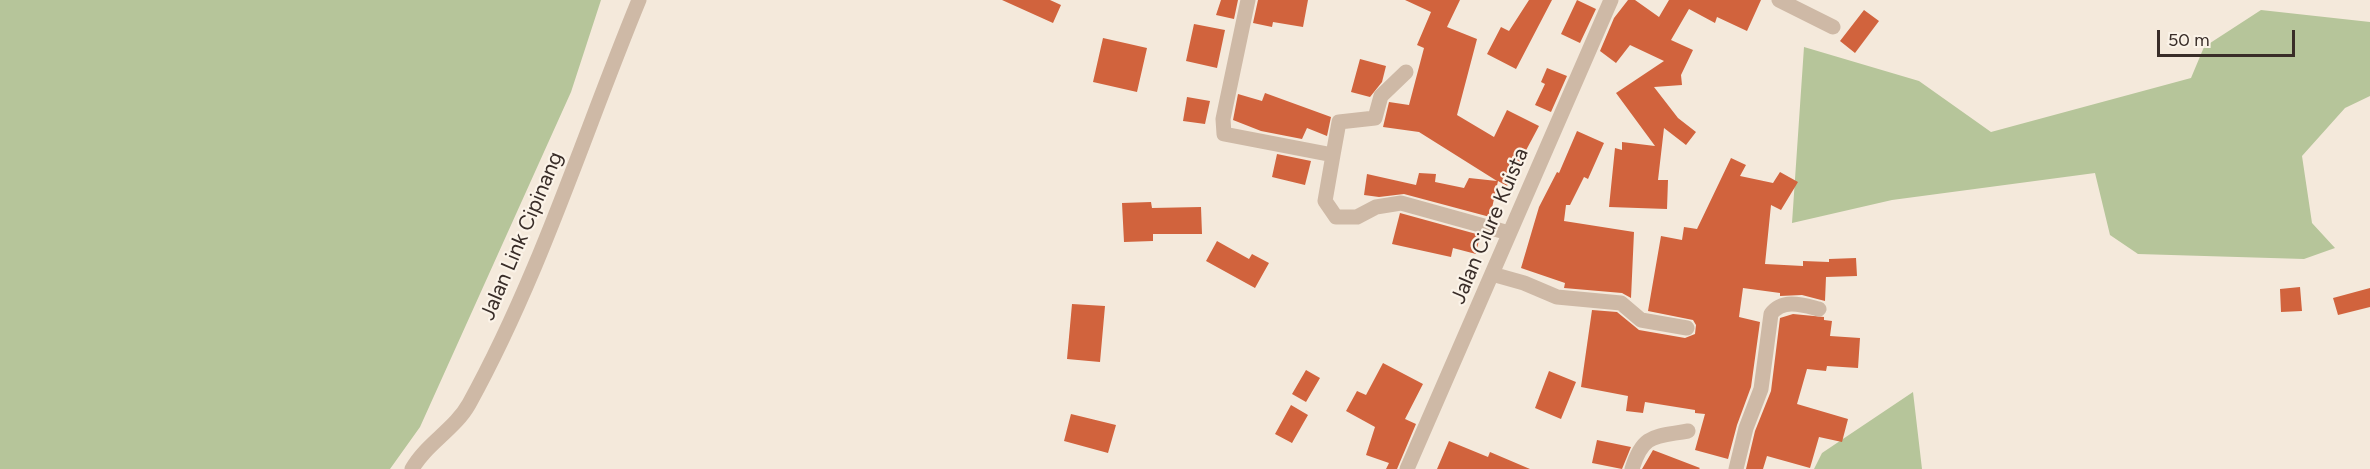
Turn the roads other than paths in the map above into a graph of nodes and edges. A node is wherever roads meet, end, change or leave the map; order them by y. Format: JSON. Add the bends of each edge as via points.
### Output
{"nodes":[{"id":1,"x":639,"y":0,"type":"edge"},
{"id":2,"x":1248,"y":0,"type":"edge"},
{"id":3,"x":1611,"y":0,"type":"edge"},
{"id":4,"x":1779,"y":0,"type":"edge"},
{"id":5,"x":1833,"y":27,"type":"dead end"},
{"id":6,"x":1406,"y":72,"type":"dead end"},
{"id":7,"x":1333,"y":155,"type":"junction"},
{"id":8,"x":1509,"y":233,"type":"junction"},
{"id":9,"x":1491,"y":274,"type":"junction"},
{"id":10,"x":1819,"y":309,"type":"dead end"},
{"id":11,"x":1688,"y":328,"type":"dead end"},
{"id":12,"x":1688,"y":431,"type":"dead end"},
{"id":13,"x":412,"y":469,"type":"edge"},
{"id":14,"x":1407,"y":469,"type":"edge"},
{"id":15,"x":1632,"y":469,"type":"edge"},
{"id":16,"x":1736,"y":469,"type":"edge"}],
"edges":[{"from":1,"to":13,"type":"street","name":"Jalan Link Cipinang","via":[[561,207],[512,320],[467,407]]},
{"from":2,"to":7,"type":"street","via":[[1223,132],[1235,138]]},
{"from":3,"to":8,"type":"street","name":"Jalan Ciure Kuista"},
{"from":4,"to":5,"type":"street"},
{"from":6,"to":7,"type":"street","via":[[1386,90],[1375,118],[1339,122]]},
{"from":7,"to":8,"type":"street","via":[[1325,201],[1336,217],[1357,218],[1376,207],[1401,202]]},
{"from":8,"to":9,"type":"street","name":"Jalan Ciure Kuista"},
{"from":9,"to":11,"type":"street","via":[[1524,282],[1557,297],[1621,303],[1641,320]]},
{"from":9,"to":14,"type":"street","name":"Jalan Ciure Kuista"},
{"from":10,"to":16,"type":"street","via":[[1786,304],[1771,314],[1761,389]]},
{"from":12,"to":15,"type":"street","via":[[1653,436],[1641,446]]}]}
